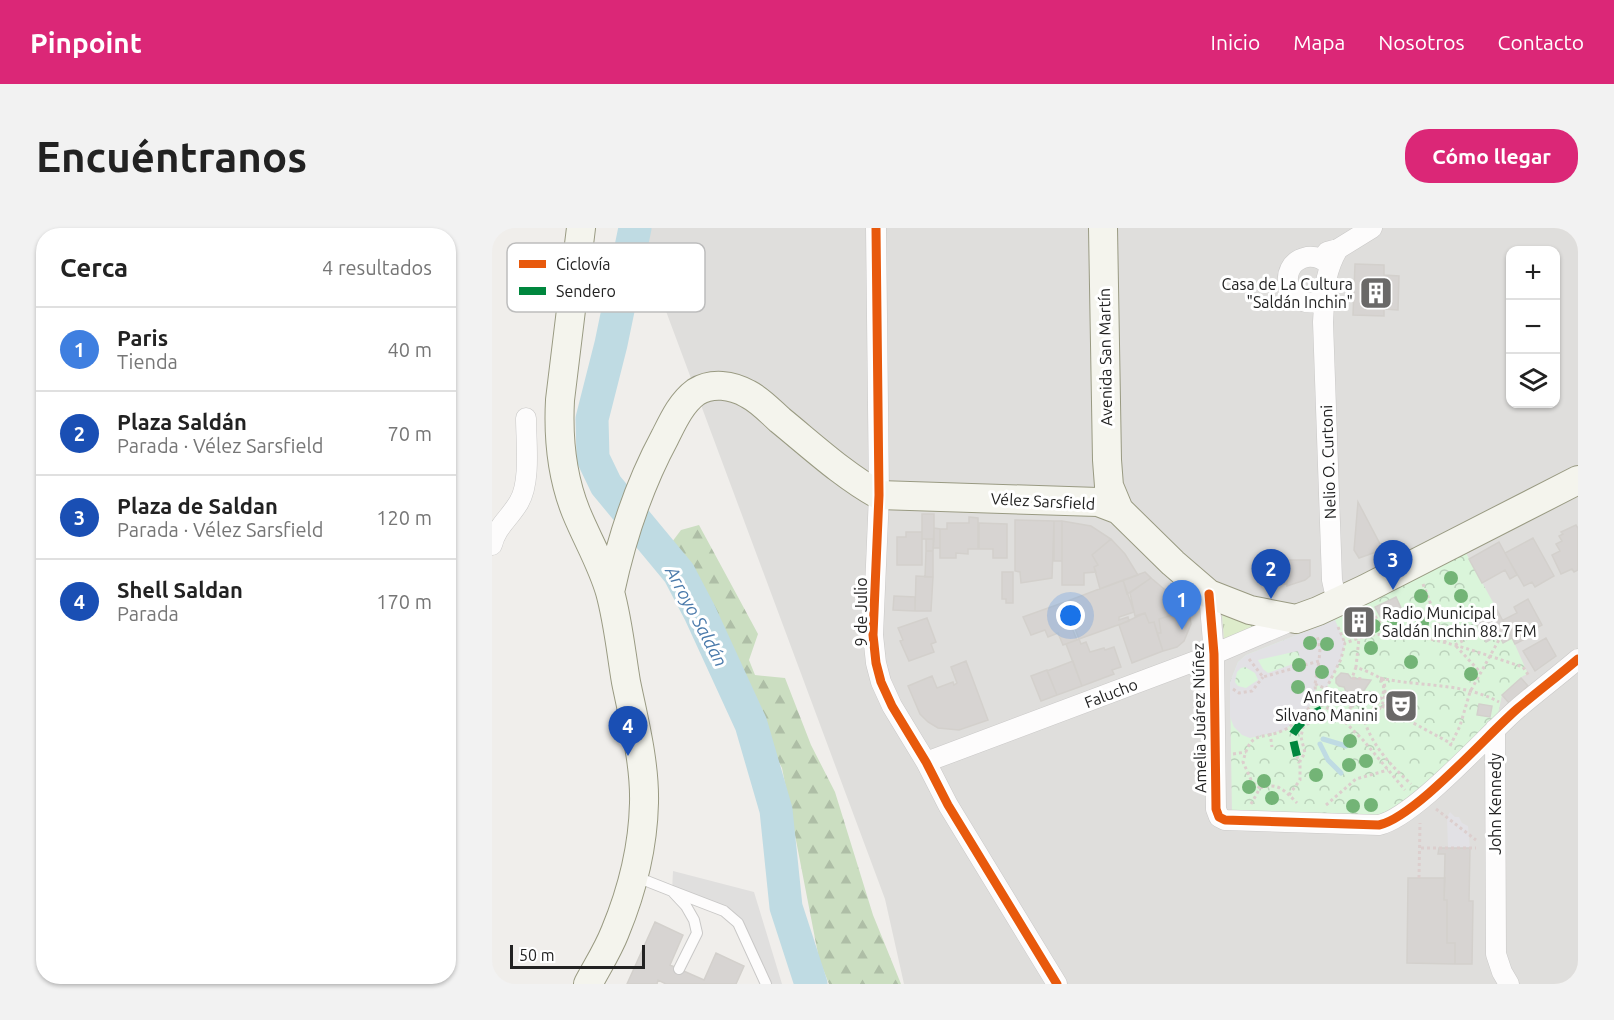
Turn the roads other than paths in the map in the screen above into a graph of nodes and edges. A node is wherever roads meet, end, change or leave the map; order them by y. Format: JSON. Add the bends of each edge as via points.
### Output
{"nodes":[{"id":1,"x":581,"y":228,"type":"edge"},
{"id":2,"x":876,"y":228,"type":"edge"},
{"id":3,"x":1103,"y":228,"type":"edge"},
{"id":4,"x":1372,"y":228,"type":"edge"},
{"id":5,"x":579,"y":243,"type":"edge"},
{"id":6,"x":1326,"y":257,"type":"junction"},
{"id":7,"x":1316,"y":301,"type":"junction"},
{"id":8,"x":572,"y":312,"type":"edge"},
{"id":9,"x":526,"y":418,"type":"dead end"},
{"id":10,"x":1578,"y":480,"type":"edge"},
{"id":11,"x":879,"y":495,"type":"junction"},
{"id":12,"x":1108,"y":499,"type":"junction"},
{"id":13,"x":587,"y":535,"type":"junction"},
{"id":14,"x":622,"y":539,"type":"junction"},
{"id":15,"x":492,"y":545,"type":"edge"},
{"id":16,"x":610,"y":592,"type":"junction"},
{"id":17,"x":1209,"y":594,"type":"junction"},
{"id":18,"x":1336,"y":611,"type":"junction"},
{"id":19,"x":1306,"y":624,"type":"junction"},
{"id":20,"x":1214,"y":654,"type":"junction"},
{"id":21,"x":1578,"y":659,"type":"edge"},
{"id":22,"x":1495,"y":729,"type":"junction"},
{"id":23,"x":926,"y":762,"type":"junction"},
{"id":24,"x":634,"y":876,"type":"junction"},
{"id":25,"x":672,"y":891,"type":"junction"},
{"id":26,"x":679,"y":969,"type":"dead end"},
{"id":27,"x":588,"y":984,"type":"edge"},
{"id":28,"x":766,"y":984,"type":"edge"},
{"id":29,"x":1057,"y":984,"type":"edge"},
{"id":30,"x":1509,"y":984,"type":"edge"}],
"edges":[{"from":1,"to":5,"type":"main road"},
{"from":2,"to":11,"type":"street","name":"9 de Julio"},
{"from":3,"to":12,"type":"main road","name":"Avenida San Martín"},
{"from":4,"to":6,"type":"street","name":"Nelio O. Curtoni"},
{"from":6,"to":7,"type":"street","via":[[1324,285]]},
{"from":6,"to":7,"type":"street","name":"Nelio O. Curtoni","via":[[1297,261],[1288,274],[1295,296]]},
{"from":7,"to":18,"type":"street","name":"Nelio O. Curtoni","via":[[1323,322]]},
{"from":8,"to":13,"type":"main road","via":[[559,424],[568,484]]},
{"from":9,"to":15,"type":"street","via":[[525,484],[520,501],[496,531]]},
{"from":10,"to":18,"type":"main road","via":[[1413,564]]},
{"from":11,"to":12,"type":"main road","name":"Vélez Sarsfield"},
{"from":11,"to":14,"type":"main road","via":[[749,394],[729,386],[711,386],[698,391],[677,413],[646,472]]},
{"from":11,"to":23,"type":"street","name":"9 de Julio","via":[[873,635],[876,663],[892,706]]},
{"from":12,"to":17,"type":"main road","name":"Vélez Sarsfield"},
{"from":13,"to":14,"type":"main road","via":[[603,548],[614,549]]},
{"from":13,"to":16,"type":"main road"},
{"from":14,"to":16,"type":"main road"},
{"from":16,"to":24,"type":"main road","via":[[639,751],[644,802]]},
{"from":17,"to":19,"type":"main road","name":"Vélez Sarsfield","via":[[1250,610]]},
{"from":17,"to":20,"type":"street","name":"Amelia Juárez Núñez"},
{"from":18,"to":19,"type":"main road"},
{"from":19,"to":20,"type":"street","name":"Falucho"},
{"from":20,"to":22,"type":"street","name":"Amelia Juárez Núñez","via":[[1216,809],[1218,817],[1225,820],[1388,823],[1407,799]]},
{"from":20,"to":23,"type":"street","name":"Falucho"},
{"from":21,"to":22,"type":"street","name":"John Kennedy"},
{"from":22,"to":30,"type":"street","name":"John Kennedy","via":[[1496,954]]},
{"from":23,"to":29,"type":"street","name":"9 de Julio"},
{"from":24,"to":25,"type":"lane"},
{"from":24,"to":27,"type":"main road","via":[[615,933]]},
{"from":25,"to":26,"type":"lane","via":[[686,906],[697,933]]},
{"from":25,"to":28,"type":"lane","via":[[724,911],[738,923]]}]}
